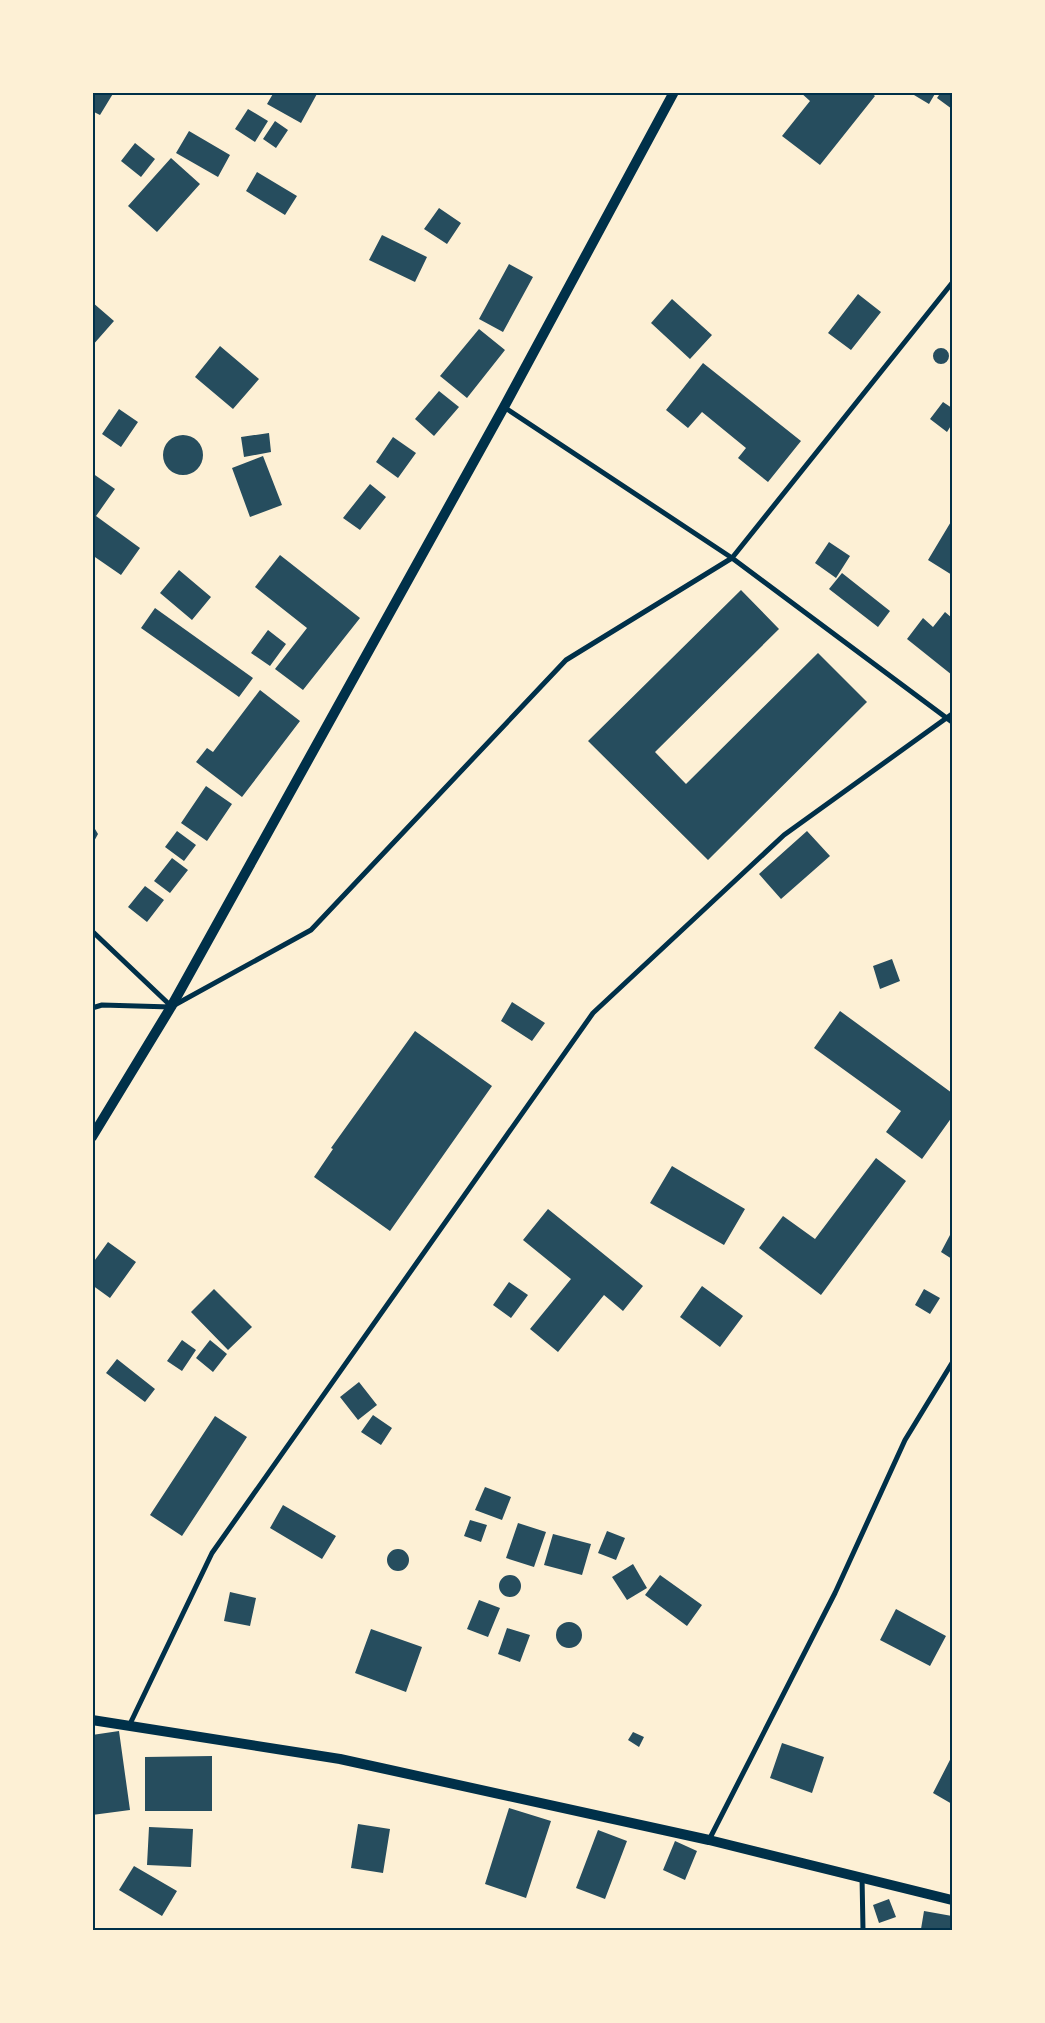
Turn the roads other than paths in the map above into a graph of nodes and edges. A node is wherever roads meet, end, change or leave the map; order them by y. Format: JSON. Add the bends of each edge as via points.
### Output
{"nodes":[{"id":1,"x":674,"y":92,"type":"edge"},
{"id":2,"x":952,"y":282,"type":"edge"},
{"id":3,"x":504,"y":407,"type":"junction"},
{"id":4,"x":732,"y":558,"type":"junction"},
{"id":5,"x":952,"y":714,"type":"edge"},
{"id":6,"x":947,"y":718,"type":"junction"},
{"id":7,"x":952,"y":722,"type":"edge"},
{"id":8,"x":92,"y":931,"type":"edge"},
{"id":9,"x":171,"y":1006,"type":"junction"},
{"id":10,"x":92,"y":1008,"type":"edge"},
{"id":11,"x":92,"y":1137,"type":"edge"},
{"id":12,"x":952,"y":1363,"type":"edge"},
{"id":13,"x":92,"y":1720,"type":"edge"},
{"id":14,"x":129,"y":1726,"type":"junction"},
{"id":15,"x":710,"y":1840,"type":"junction"},
{"id":16,"x":862,"y":1876,"type":"junction"},
{"id":17,"x":952,"y":1900,"type":"edge"},
{"id":18,"x":864,"y":1930,"type":"edge"}],
"edges":[{"from":1,"to":3,"type":"main road"},
{"from":2,"to":4,"type":"street"},
{"from":3,"to":4,"type":"street"},
{"from":3,"to":9,"type":"main road"},
{"from":4,"to":6,"type":"street"},
{"from":4,"to":9,"type":"street","via":[[566,660],[311,930]]},
{"from":5,"to":6,"type":"street"},
{"from":6,"to":7,"type":"street"},
{"from":6,"to":14,"type":"street","via":[[784,835],[593,1013],[212,1553]]},
{"from":8,"to":9,"type":"street"},
{"from":9,"to":10,"type":"street","via":[[102,1005]]},
{"from":9,"to":11,"type":"main road"},
{"from":12,"to":15,"type":"street","via":[[905,1440],[835,1593]]},
{"from":13,"to":14,"type":"main road"},
{"from":14,"to":15,"type":"main road","via":[[340,1759]]},
{"from":15,"to":16,"type":"main road"},
{"from":16,"to":17,"type":"main road"},
{"from":16,"to":18,"type":"street"}]}
